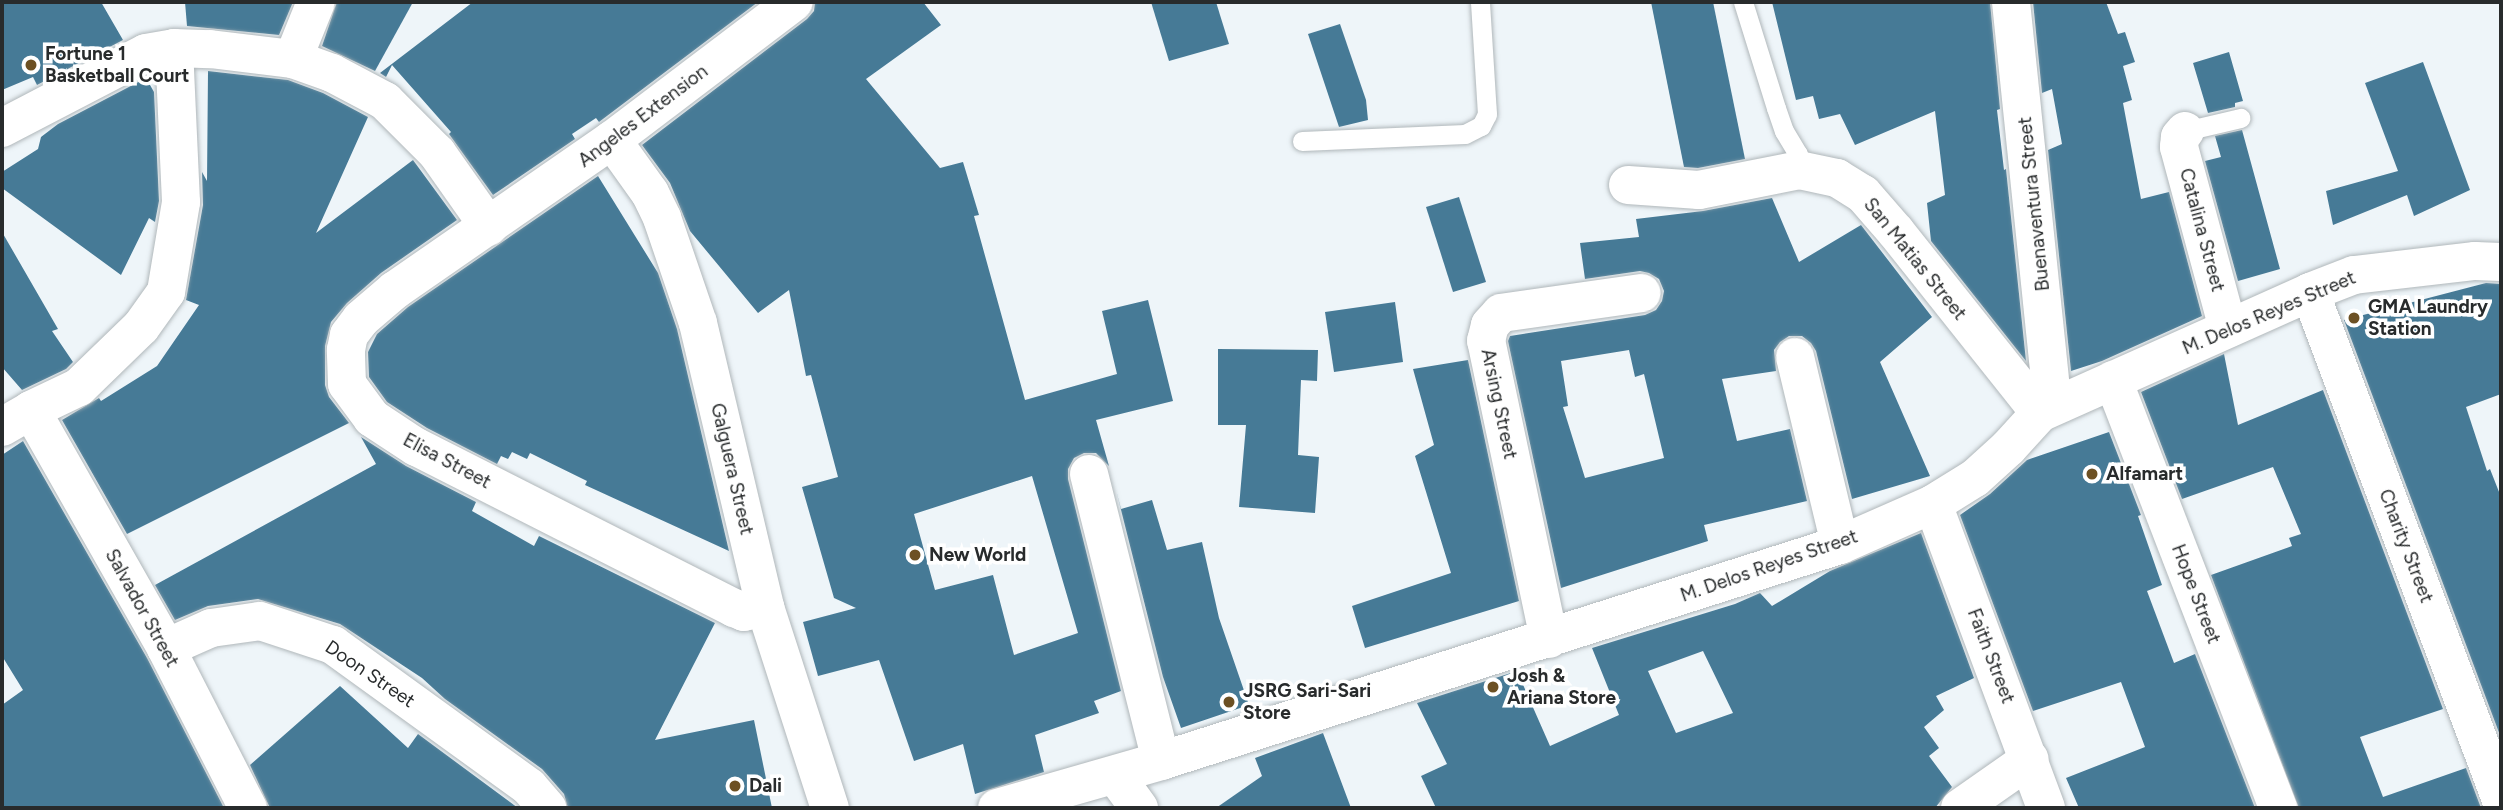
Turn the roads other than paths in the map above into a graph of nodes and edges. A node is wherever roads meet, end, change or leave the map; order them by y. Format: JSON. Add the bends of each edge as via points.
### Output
{"nodes":[{"id":1,"x":316,"y":2,"type":"edge"},
{"id":2,"x":794,"y":2,"type":"edge"},
{"id":3,"x":1480,"y":2,"type":"edge"},
{"id":4,"x":1743,"y":2,"type":"edge"},
{"id":5,"x":2011,"y":2,"type":"edge"},
{"id":6,"x":174,"y":48,"type":"junction"},
{"id":7,"x":293,"y":59,"type":"junction"},
{"id":8,"x":2240,"y":118,"type":"dead end"},
{"id":9,"x":2,"y":128,"type":"edge"},
{"id":10,"x":2185,"y":131,"type":"joint"},
{"id":11,"x":612,"y":140,"type":"junction"},
{"id":12,"x":1302,"y":141,"type":"dead end"},
{"id":13,"x":1799,"y":170,"type":"junction"},
{"id":14,"x":1628,"y":186,"type":"dead end"},
{"id":15,"x":489,"y":227,"type":"junction"},
{"id":16,"x":2501,"y":262,"type":"edge"},
{"id":17,"x":2310,"y":292,"type":"junction"},
{"id":18,"x":1642,"y":293,"type":"dead end"},
{"id":19,"x":2228,"y":329,"type":"junction"},
{"id":20,"x":1795,"y":357,"type":"dead end"},
{"id":21,"x":2113,"y":380,"type":"junction"},
{"id":22,"x":2047,"y":410,"type":"junction"},
{"id":23,"x":16,"y":418,"type":"edge"},
{"id":24,"x":1088,"y":474,"type":"dead end"},
{"id":25,"x":1933,"y":504,"type":"junction"},
{"id":26,"x":1840,"y":545,"type":"junction"},
{"id":27,"x":765,"y":607,"type":"junction"},
{"id":28,"x":1549,"y":639,"type":"junction"},
{"id":29,"x":166,"y":648,"type":"junction"},
{"id":30,"x":2030,"y":759,"type":"junction"},
{"id":31,"x":1161,"y":761,"type":"junction"},
{"id":32,"x":1115,"y":775,"type":"junction"},
{"id":33,"x":2501,"y":800,"type":"edge"},
{"id":34,"x":248,"y":808,"type":"edge"},
{"id":35,"x":547,"y":808,"type":"edge"},
{"id":36,"x":830,"y":808,"type":"edge"},
{"id":37,"x":997,"y":808,"type":"edge"},
{"id":38,"x":1139,"y":808,"type":"edge"},
{"id":39,"x":1960,"y":808,"type":"edge"},
{"id":40,"x":2046,"y":808,"type":"edge"},
{"id":41,"x":2278,"y":808,"type":"edge"}],
"edges":[{"from":1,"to":7,"type":"street"},
{"from":2,"to":11,"type":"street","name":"Angeles Extension"},
{"from":3,"to":12,"type":"lane","via":[[1487,114],[1481,126],[1465,134]]},
{"from":4,"to":13,"type":"lane","via":[[1784,131],[1798,154]]},
{"from":5,"to":22,"type":"street","name":"Buenaventura Street"},
{"from":6,"to":7,"type":"street"},
{"from":6,"to":9,"type":"street","via":[[146,53]]},
{"from":6,"to":23,"type":"street","via":[[181,202],[166,292],[141,327],[79,387]]},
{"from":7,"to":15,"type":"street","via":[[385,101],[437,153]]},
{"from":8,"to":10,"type":"lane"},
{"from":10,"to":19,"type":"street","name":"Catalina Street","via":[[2179,147]]},
{"from":11,"to":15,"type":"street","name":"Angeles Extension"},
{"from":11,"to":27,"type":"street","name":"Galguera Street","via":[[658,210],[698,323]]},
{"from":13,"to":14,"type":"street","name":"San Matias Street","via":[[1699,190]]},
{"from":13,"to":22,"type":"street","name":"San Matias Street","via":[[1837,178],[1863,194]]},
{"from":15,"to":27,"type":"street","name":"Elisa Street","via":[[395,290],[361,319],[349,335],[347,384],[372,418],[416,447],[734,608],[744,612]]},
{"from":16,"to":17,"type":"street","name":"M. Delos Reyes Street","via":[[2354,275]]},
{"from":17,"to":19,"type":"street","name":"M. Delos Reyes Street"},
{"from":17,"to":33,"type":"street","name":"Charity Street"},
{"from":18,"to":28,"type":"street","name":"Arsing Street","via":[[1501,313],[1490,325],[1486,341]]},
{"from":19,"to":21,"type":"street","name":"M. Delos Reyes Street"},
{"from":20,"to":26,"type":"street"},
{"from":21,"to":22,"type":"street","name":"M. Delos Reyes Street"},
{"from":21,"to":41,"type":"street","name":"Hope Street"},
{"from":22,"to":25,"type":"street","name":"M. Delos Reyes Street","via":[[1975,478]]},
{"from":23,"to":29,"type":"street","name":"Salvador Street"},
{"from":24,"to":31,"type":"street"},
{"from":25,"to":26,"type":"street","name":"M. Delos Reyes Street"},
{"from":25,"to":30,"type":"street","name":"Faith Street"},
{"from":26,"to":28,"type":"street","name":"M. Delos Reyes Street"},
{"from":27,"to":36,"type":"street","name":"Galguera Street"},
{"from":28,"to":31,"type":"street","name":"M. Delos Reyes Street"},
{"from":29,"to":34,"type":"street","name":"Salvador Street"},
{"from":29,"to":35,"type":"street","name":"Doon Street","via":[[211,628],[260,621],[333,645],[529,787]]},
{"from":30,"to":39,"type":"street"},
{"from":30,"to":40,"type":"street","name":"Faith Street"},
{"from":31,"to":32,"type":"street","name":"M. Delos Reyes Street"},
{"from":32,"to":37,"type":"street","name":"M. Delos Reyes Street"},
{"from":32,"to":38,"type":"street"}]}
